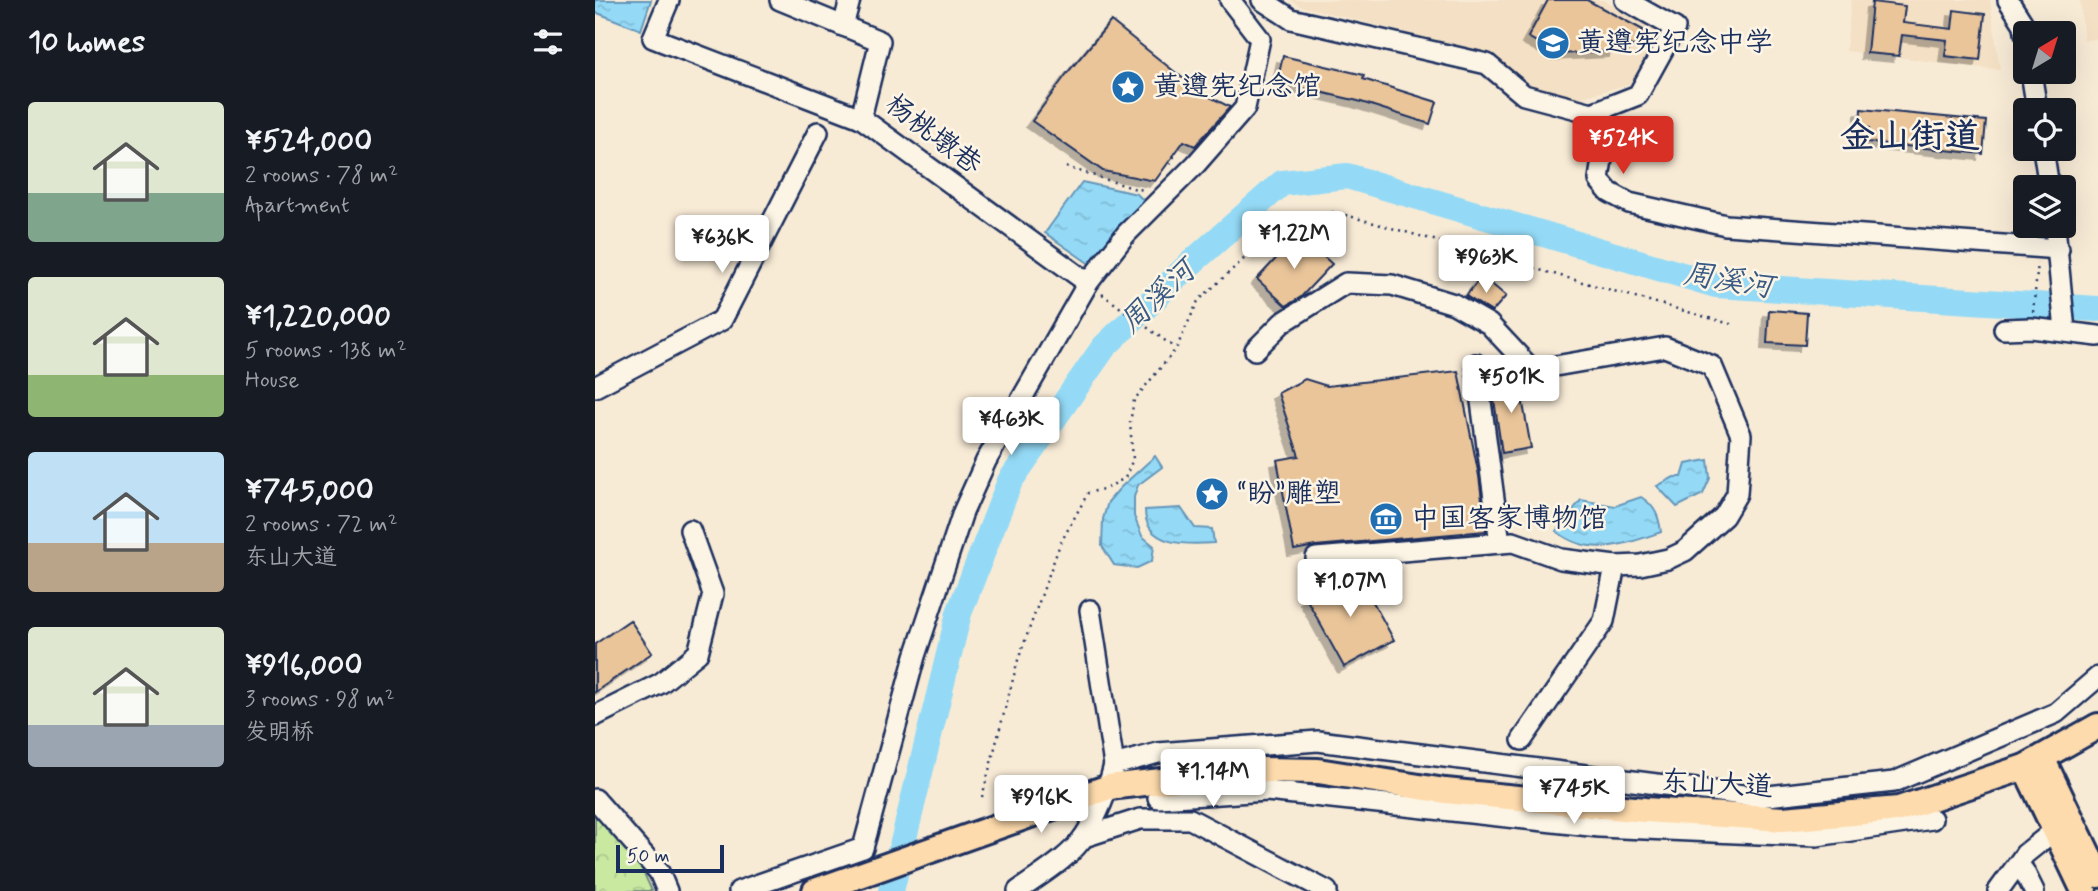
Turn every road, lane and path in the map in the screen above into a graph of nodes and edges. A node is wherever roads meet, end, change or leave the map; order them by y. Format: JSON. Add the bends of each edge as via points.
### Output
{"nodes":[{"id":1,"x":670,"y":0,"type":"edge"},
{"id":2,"x":780,"y":0,"type":"edge"},
{"id":3,"x":851,"y":0,"type":"edge"},
{"id":4,"x":1230,"y":0,"type":"edge"},
{"id":5,"x":1262,"y":0,"type":"edge"},
{"id":6,"x":1625,"y":0,"type":"edge"},
{"id":7,"x":2008,"y":0,"type":"edge"},
{"id":8,"x":2021,"y":21,"type":"edge"},
{"id":9,"x":843,"y":26,"type":"junction"},
{"id":10,"x":1592,"y":113,"type":"junction"},
{"id":11,"x":860,"y":118,"type":"junction"},
{"id":12,"x":818,"y":132,"type":"dead end"},
{"id":13,"x":1184,"y":156,"type":"dead end"},
{"id":14,"x":1066,"y":167,"type":"dead end"},
{"id":15,"x":1168,"y":168,"type":"dead end"},
{"id":16,"x":1155,"y":190,"type":"dead end"},
{"id":17,"x":2057,"y":238,"type":"edge"},
{"id":18,"x":2059,"y":249,"type":"junction"},
{"id":19,"x":2038,"y":263,"type":"dead end"},
{"id":20,"x":1095,"y":289,"type":"junction"},
{"id":21,"x":2033,"y":314,"type":"dead end"},
{"id":22,"x":1734,"y":325,"type":"dead end"},
{"id":23,"x":2004,"y":328,"type":"dead end"},
{"id":24,"x":2065,"y":331,"type":"junction"},
{"id":25,"x":2098,"y":336,"type":"edge"},
{"id":26,"x":1176,"y":349,"type":"junction"},
{"id":27,"x":1255,"y":350,"type":"dead end"},
{"id":28,"x":1476,"y":364,"type":"dead end"},
{"id":29,"x":595,"y":387,"type":"edge"},
{"id":30,"x":690,"y":530,"type":"dead end"},
{"id":31,"x":1500,"y":543,"type":"junction"},
{"id":32,"x":1316,"y":558,"type":"dead end"},
{"id":33,"x":1615,"y":566,"type":"junction"},
{"id":34,"x":1090,"y":610,"type":"dead end"},
{"id":35,"x":2098,"y":677,"type":"edge"},
{"id":36,"x":595,"y":716,"type":"edge"},
{"id":37,"x":2098,"y":726,"type":"edge"},
{"id":38,"x":1522,"y":740,"type":"dead end"},
{"id":39,"x":2033,"y":762,"type":"junction"},
{"id":40,"x":1112,"y":776,"type":"junction"},
{"id":41,"x":982,"y":797,"type":"dead end"},
{"id":42,"x":1158,"y":798,"type":"dead end"},
{"id":43,"x":595,"y":799,"type":"edge"},
{"id":44,"x":1932,"y":819,"type":"dead end"},
{"id":45,"x":2055,"y":830,"type":"junction"},
{"id":46,"x":1084,"y":837,"type":"junction"},
{"id":47,"x":2024,"y":871,"type":"dead end"},
{"id":48,"x":2098,"y":875,"type":"edge"},
{"id":49,"x":667,"y":891,"type":"edge"},
{"id":50,"x":739,"y":891,"type":"edge"},
{"id":51,"x":815,"y":891,"type":"edge"},
{"id":52,"x":1018,"y":891,"type":"edge"},
{"id":53,"x":1327,"y":891,"type":"edge"},
{"id":54,"x":1998,"y":891,"type":"edge"},
{"id":55,"x":2034,"y":891,"type":"edge"},
{"id":56,"x":2084,"y":891,"type":"edge"}],
"edges":[{"from":1,"to":11,"type":"street","via":[[653,38]]},
{"from":2,"to":9,"type":"street","name":"杨桃墩巷"},
{"from":3,"to":9,"type":"street"},
{"from":4,"to":20,"type":"street","via":[[1260,39],[1245,108],[1126,234]]},
{"from":5,"to":10,"type":"street","via":[[1291,19],[1487,64],[1524,95]]},
{"from":6,"to":10,"type":"street","via":[[1675,28],[1638,95]]},
{"from":7,"to":8,"type":"street"},
{"from":9,"to":11,"type":"street","name":"杨桃墩巷","via":[[880,41]]},
{"from":10,"to":18,"type":"street","via":[[1604,128],[1599,180],[1629,203],[1726,225]]},
{"from":11,"to":20,"type":"street","name":"杨桃墩巷"},
{"from":12,"to":29,"type":"street","via":[[722,320]]},
{"from":13,"to":15,"type":"path","via":[[1174,157]]},
{"from":14,"to":16,"type":"path","via":[[1136,189]]},
{"from":17,"to":18,"type":"street"},
{"from":18,"to":24,"type":"street"},
{"from":19,"to":21,"type":"path"},
{"from":20,"to":26,"type":"path"},
{"from":20,"to":50,"type":"street","via":[[986,461],[963,512],[915,656],[863,848]]},
{"from":22,"to":26,"type":"path","via":[[1335,212],[1286,221],[1198,301]]},
{"from":23,"to":24,"type":"street"},
{"from":24,"to":25,"type":"street"},
{"from":26,"to":41,"type":"path","via":[[1135,400],[1130,423],[1133,459],[1125,478],[1088,493],[1060,544],[1018,660]]},
{"from":27,"to":33,"type":"street","via":[[1282,323],[1346,283],[1392,285],[1454,304],[1489,324],[1532,370],[1665,347],[1712,366],[1741,435],[1737,494],[1724,516],[1685,551],[1668,559]]},
{"from":28,"to":31,"type":"street"},
{"from":30,"to":36,"type":"street","via":[[713,594],[698,653],[661,683]]},
{"from":31,"to":32,"type":"street"},
{"from":31,"to":33,"type":"street","via":[[1513,542],[1560,559]]},
{"from":33,"to":38,"type":"street","via":[[1604,621]]},
{"from":34,"to":40,"type":"street"},
{"from":35,"to":40,"type":"street","via":[[2056,713],[1894,782],[1759,797],[1318,741],[1158,753]]},
{"from":37,"to":39,"type":"main road","name":"东山大道"},
{"from":39,"to":40,"type":"main road","name":"东山大道","via":[[1899,809],[1783,819],[1458,792],[1318,771]]},
{"from":39,"to":45,"type":"main road"},
{"from":39,"to":48,"type":"main road"},
{"from":40,"to":46,"type":"street"},
{"from":40,"to":51,"type":"main road","name":"东山大道","via":[[958,840]]},
{"from":42,"to":44,"type":"street","via":[[1267,791],[1599,827],[1817,836]]},
{"from":43,"to":49,"type":"street","via":[[659,872]]},
{"from":45,"to":54,"type":"street","via":[[2025,854]]},
{"from":45,"to":56,"type":"main road"},
{"from":46,"to":52,"type":"street"},
{"from":46,"to":53,"type":"street","via":[[1140,820],[1190,819]]},
{"from":47,"to":55,"type":"street"}]}
